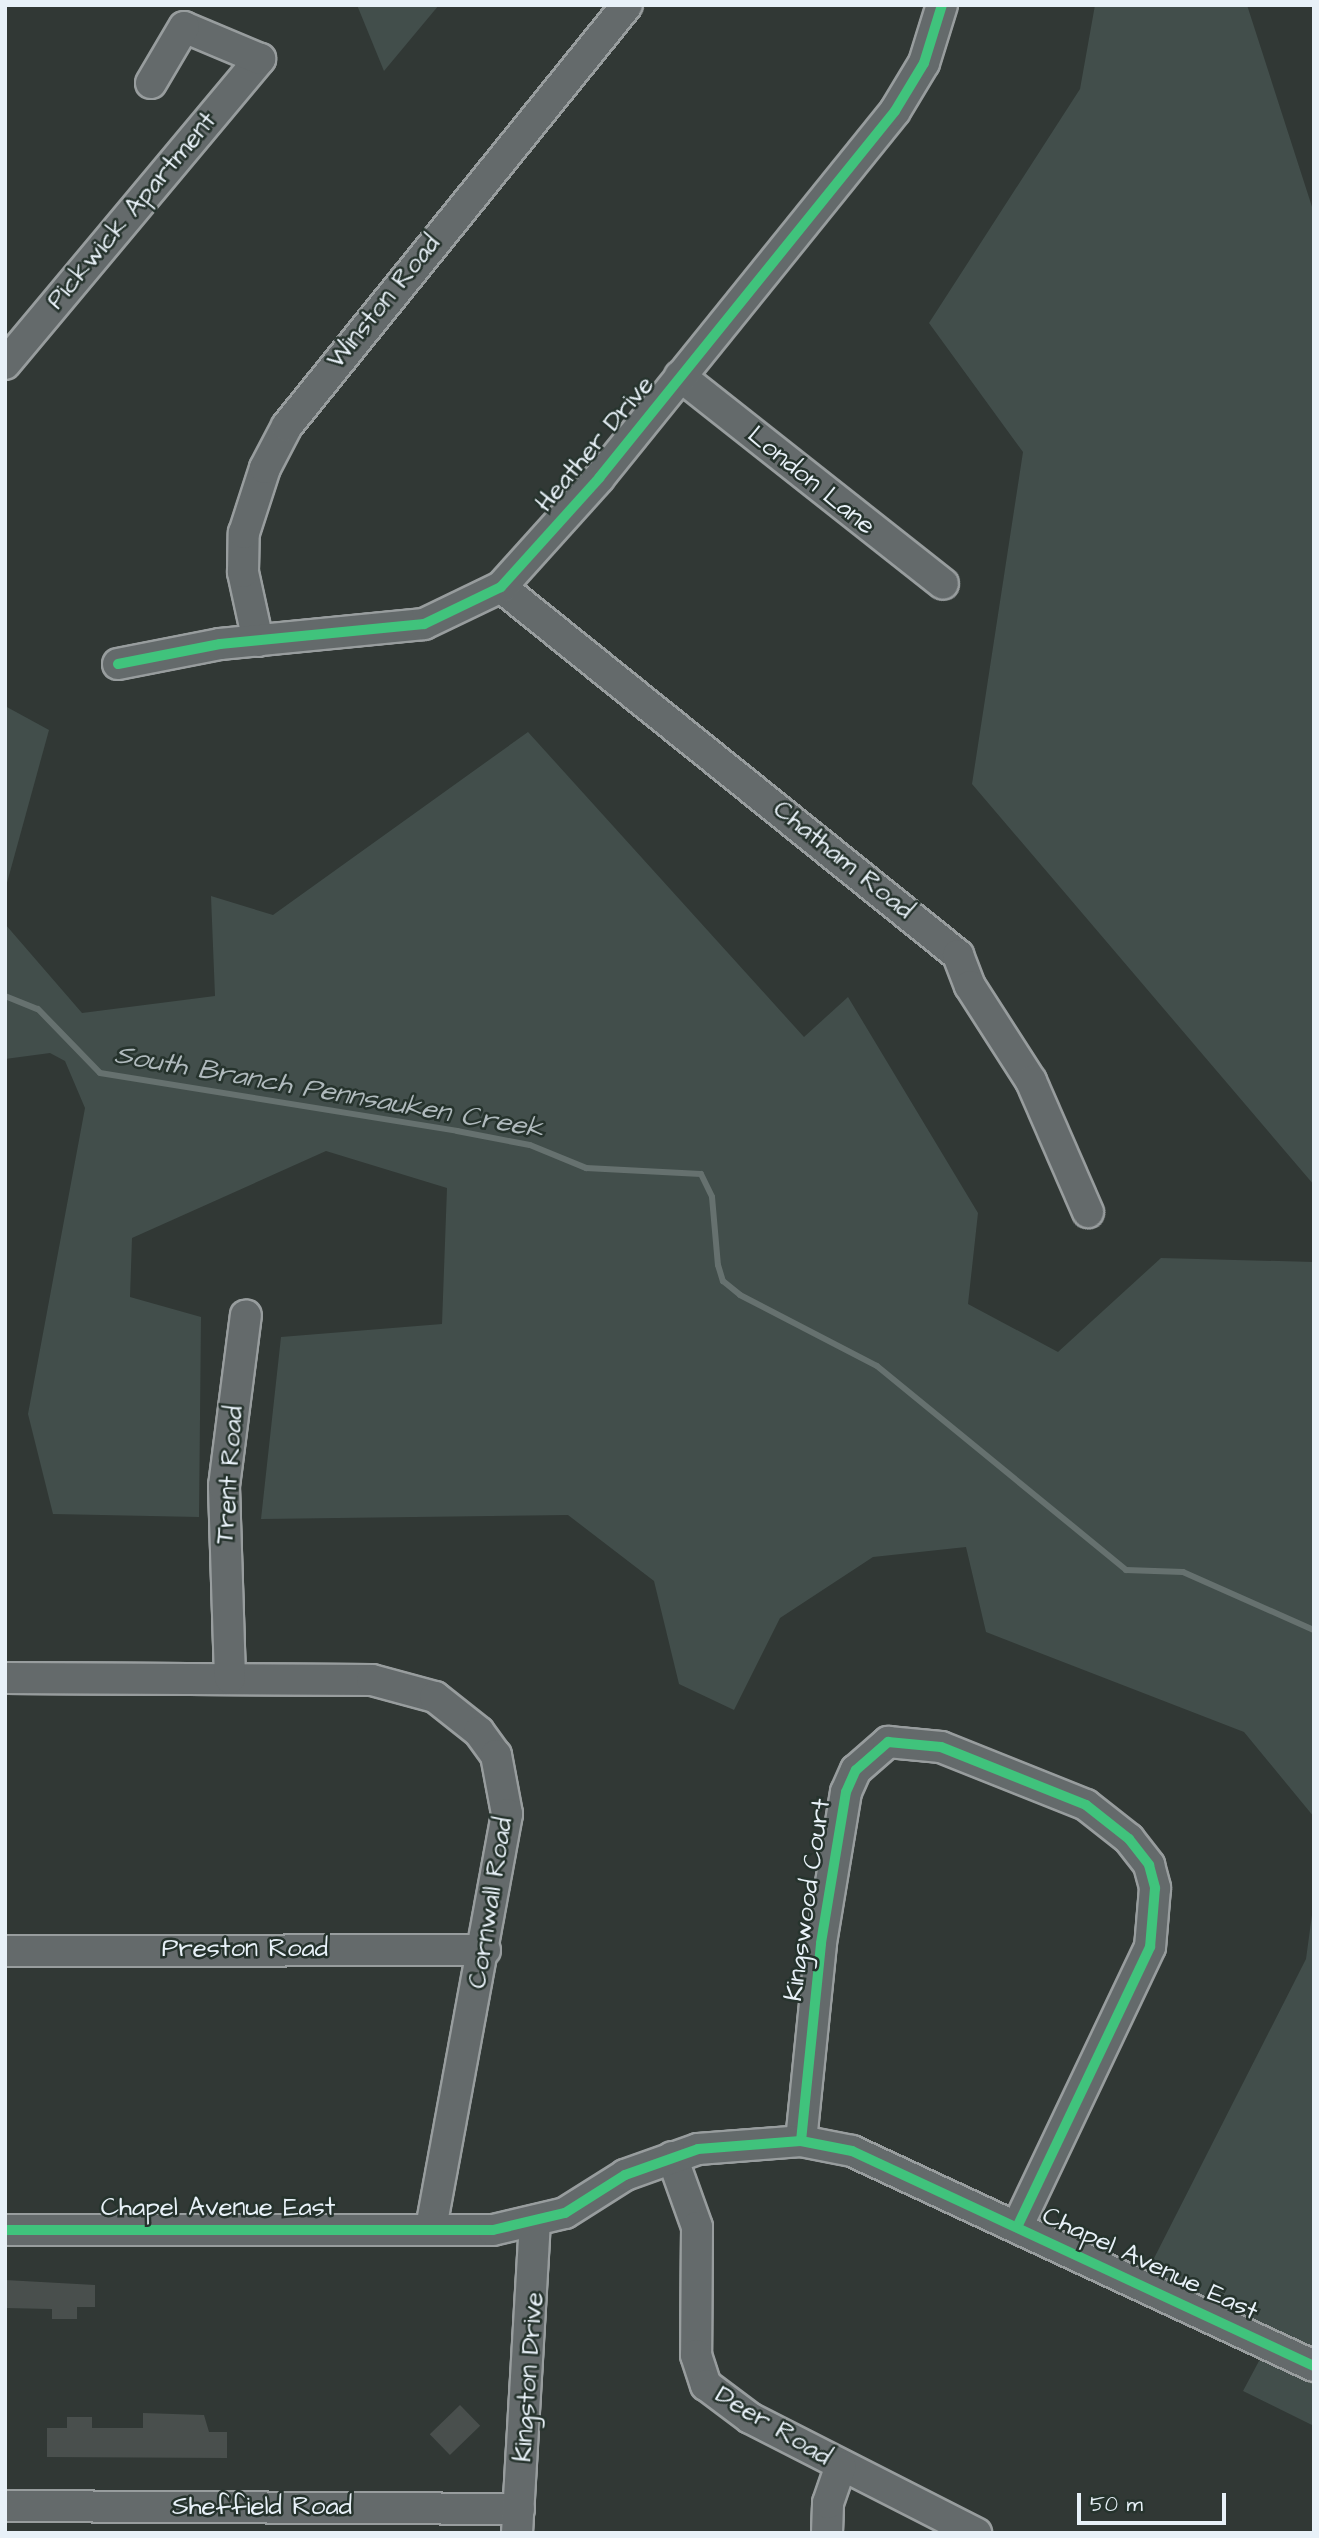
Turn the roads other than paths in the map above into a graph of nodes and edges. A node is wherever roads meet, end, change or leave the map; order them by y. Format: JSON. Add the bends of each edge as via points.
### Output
{"nodes":[{"id":1,"x":626,"y":5,"type":"edge"},
{"id":2,"x":943,"y":5,"type":"edge"},
{"id":3,"x":151,"y":83,"type":"dead end"},
{"id":4,"x":6,"y":361,"type":"edge"},
{"id":5,"x":680,"y":376,"type":"junction"},
{"id":6,"x":943,"y":584,"type":"dead end"},
{"id":7,"x":501,"y":587,"type":"junction"},
{"id":8,"x":258,"y":640,"type":"junction"},
{"id":9,"x":118,"y":664,"type":"dead end"},
{"id":10,"x":1088,"y":1212,"type":"dead end"},
{"id":11,"x":246,"y":1315,"type":"dead end"},
{"id":12,"x":5,"y":1678,"type":"edge"},
{"id":13,"x":230,"y":1678,"type":"junction"},
{"id":14,"x":485,"y":1950,"type":"junction"},
{"id":15,"x":5,"y":1951,"type":"edge"},
{"id":16,"x":801,"y":2141,"type":"junction"},
{"id":17,"x":672,"y":2157,"type":"junction"},
{"id":18,"x":535,"y":2222,"type":"junction"},
{"id":19,"x":1017,"y":2227,"type":"junction"},
{"id":20,"x":5,"y":2230,"type":"edge"},
{"id":21,"x":431,"y":2230,"type":"junction"},
{"id":22,"x":1314,"y":2366,"type":"edge"},
{"id":23,"x":841,"y":2466,"type":"junction"},
{"id":24,"x":5,"y":2506,"type":"edge"},
{"id":25,"x":518,"y":2521,"type":"edge"},
{"id":26,"x":827,"y":2533,"type":"edge"},
{"id":27,"x":976,"y":2533,"type":"edge"}],
"edges":[{"from":1,"to":8,"type":"street","name":"Winston Road","via":[[348,345],[281,437],[256,490],[241,554]]},
{"from":2,"to":5,"type":"street","name":"Heather Drive","via":[[924,63],[895,111]]},
{"from":3,"to":4,"type":"street","name":"Pickwick Apartment","via":[[184,27],[260,59]]},
{"from":5,"to":6,"type":"street","name":"London Lane"},
{"from":5,"to":7,"type":"street","name":"Heather Drive"},
{"from":7,"to":8,"type":"street","name":"Heather Drive","via":[[424,624]]},
{"from":7,"to":10,"type":"street","name":"Chatham Road","via":[[958,955],[1031,1081]]},
{"from":8,"to":9,"type":"street","name":"Heather Drive"},
{"from":11,"to":13,"type":"street","name":"Trent Road","via":[[224,1486]]},
{"from":12,"to":13,"type":"street","name":"Cornwall Road"},
{"from":13,"to":14,"type":"street","name":"Cornwall Road","via":[[372,1680],[435,1697],[479,1732],[496,1755],[507,1796]]},
{"from":14,"to":15,"type":"street","name":"Preston Road"},
{"from":14,"to":21,"type":"street","name":"Cornwall Road"},
{"from":16,"to":17,"type":"street","name":"Chapel Avenue East","via":[[751,2140]]},
{"from":16,"to":19,"type":"street","name":"Chapel Avenue East","via":[[852,2151]]},
{"from":16,"to":19,"type":"street","name":"Kingswood Court","via":[[821,1943],[846,1792],[856,1770],[888,1742],[941,1747],[1086,1805],[1129,1839],[1149,1865],[1155,1888],[1150,1947]]},
{"from":17,"to":18,"type":"street","name":"Chapel Avenue East"},
{"from":17,"to":23,"type":"street","name":"Deer Road","via":[[697,2227],[696,2356],[706,2385],[751,2418]]},
{"from":18,"to":21,"type":"street","name":"Chapel Avenue East"},
{"from":18,"to":25,"type":"street","name":"Kingston Drive"},
{"from":19,"to":22,"type":"street","name":"Chapel Avenue East"},
{"from":20,"to":21,"type":"street","name":"Chapel Avenue East"},
{"from":23,"to":26,"type":"street","via":[[828,2503]]},
{"from":23,"to":27,"type":"street","name":"Deer Road"},
{"from":24,"to":25,"type":"street","name":"Sheffield Road"}]}
